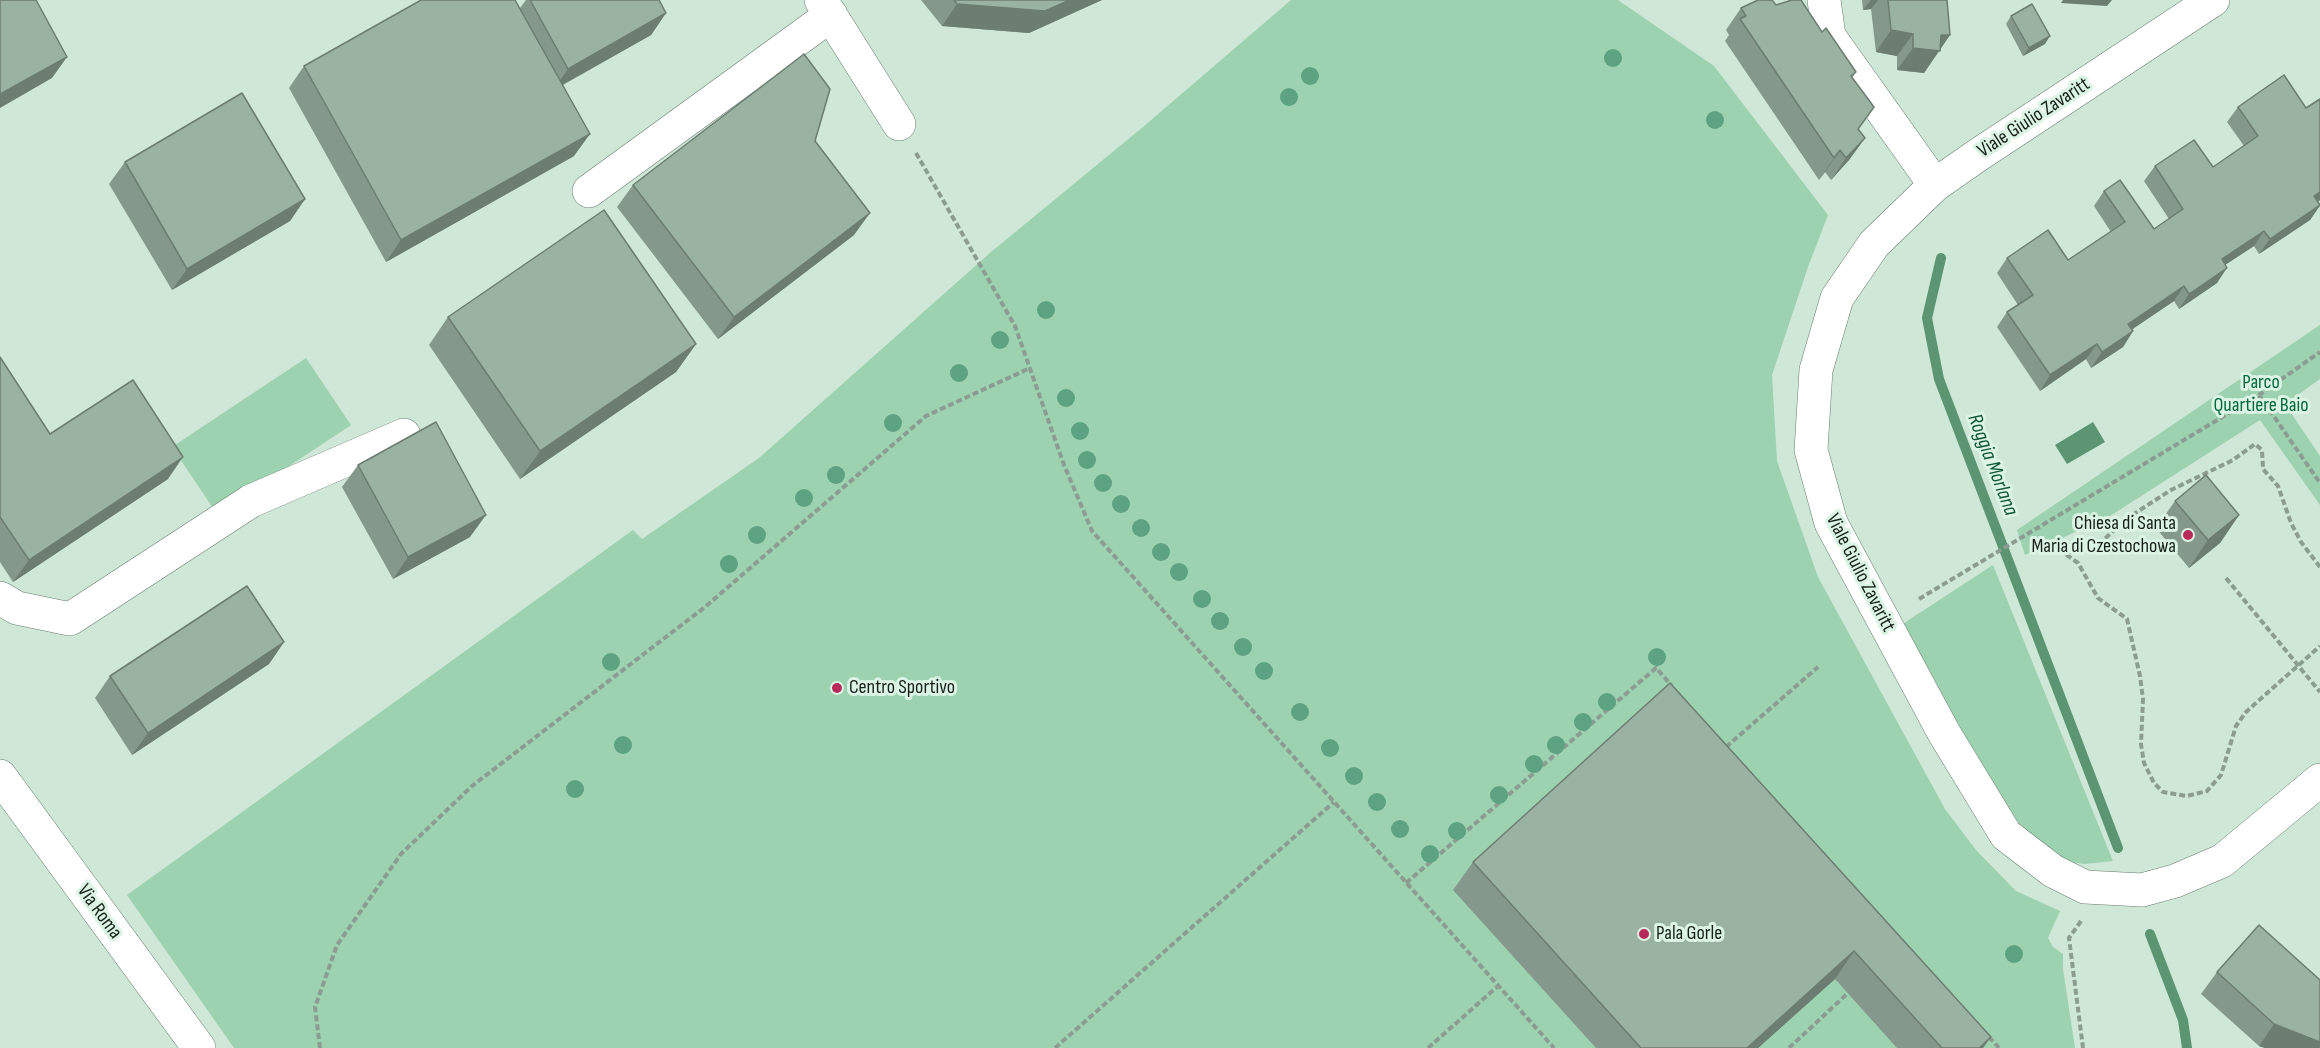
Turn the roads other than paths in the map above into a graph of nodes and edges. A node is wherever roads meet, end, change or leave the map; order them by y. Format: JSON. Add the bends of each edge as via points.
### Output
{"nodes":[{"id":1,"x":1824,"y":0,"type":"edge"},
{"id":2,"x":2213,"y":0,"type":"edge"},
{"id":3,"x":826,"y":8,"type":"edge"},
{"id":4,"x":899,"y":124,"type":"road end"},
{"id":5,"x":1935,"y":185,"type":"junction"},
{"id":6,"x":589,"y":191,"type":"dead end"},
{"id":7,"x":404,"y":435,"type":"dead end"},
{"id":8,"x":0,"y":598,"type":"edge"},
{"id":9,"x":0,"y":776,"type":"edge"},
{"id":10,"x":2320,"y":782,"type":"edge"},
{"id":11,"x":199,"y":1048,"type":"edge"}],
"edges":[{"from":1,"to":5,"type":"street","via":[[1829,36]]},
{"from":2,"to":5,"type":"street","name":"Viale Giulio Zavaritt"},
{"from":3,"to":4,"type":"street"},
{"from":3,"to":6,"type":"street"},
{"from":5,"to":10,"type":"street","name":"Viale Giulio Zavaritt","via":[[1874,244],[1837,298],[1816,370],[1811,450],[1831,522],[1944,733],[2006,834],[2054,871],[2085,887],[2142,890],[2223,861]]},
{"from":7,"to":8,"type":"street","via":[[252,501],[70,619],[17,608]]},
{"from":9,"to":11,"type":"street","name":"Via Roma"}]}
